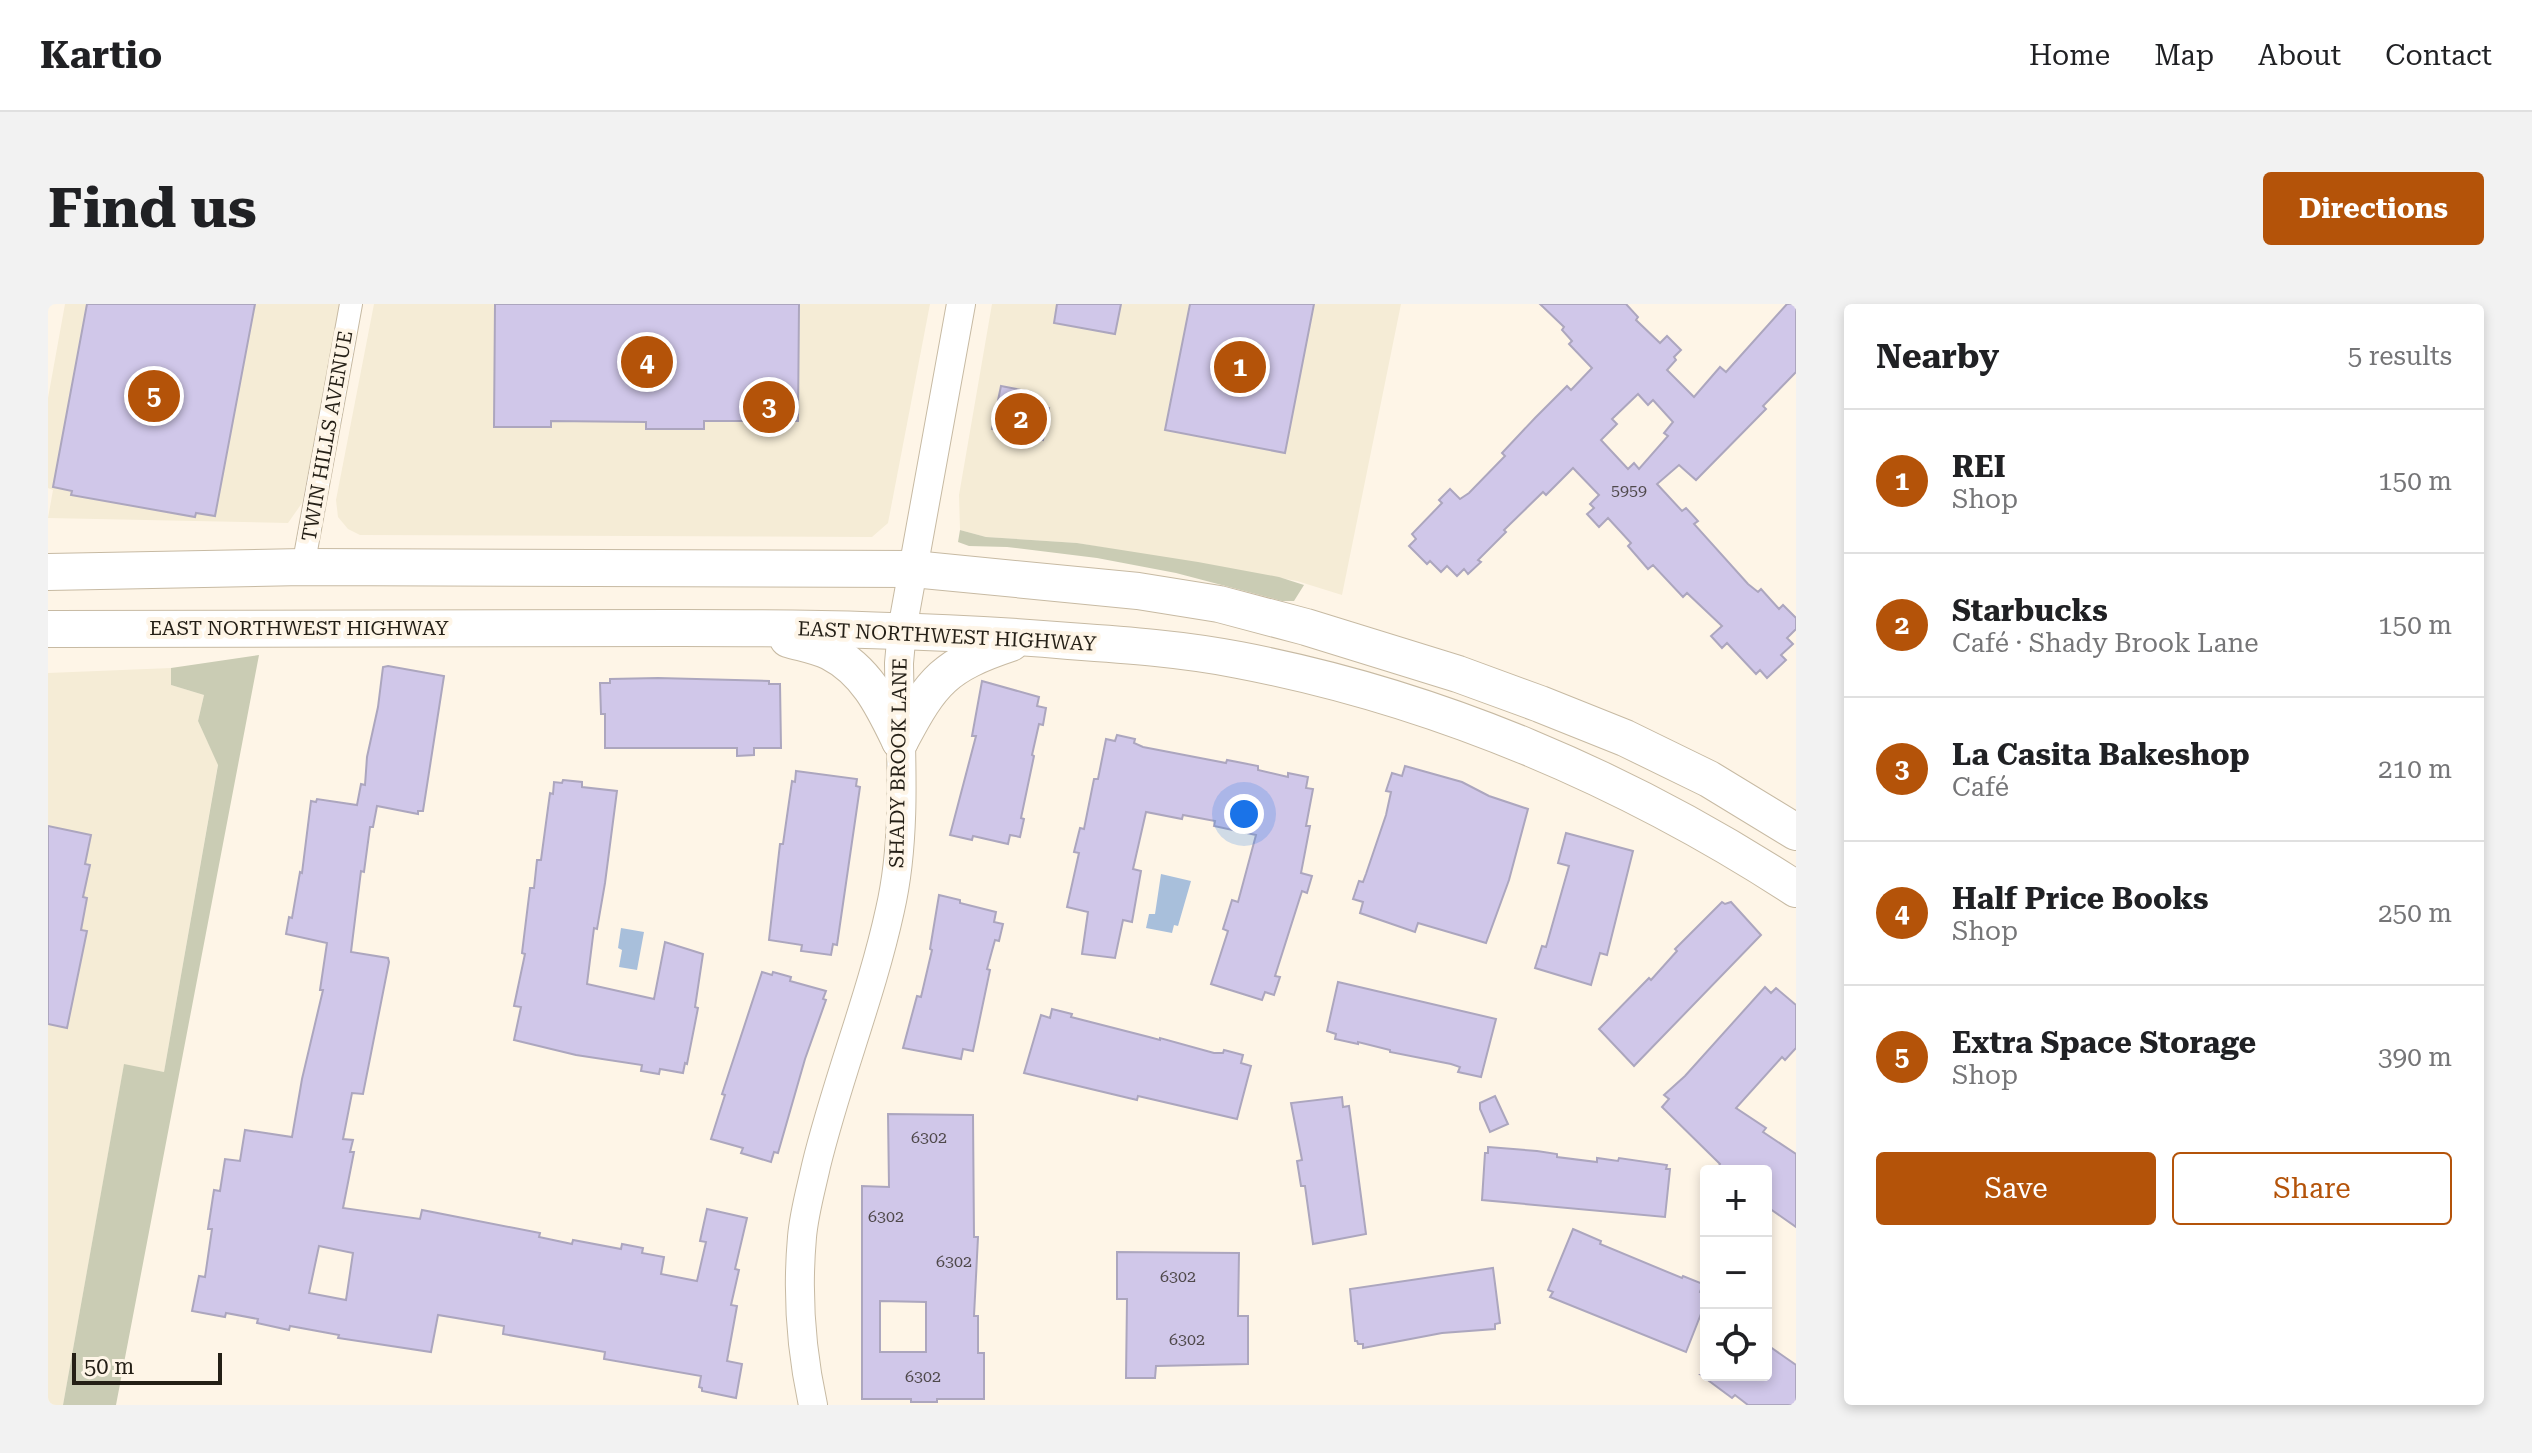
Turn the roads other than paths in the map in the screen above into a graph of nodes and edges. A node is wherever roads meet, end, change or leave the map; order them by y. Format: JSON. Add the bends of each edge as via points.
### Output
{"nodes":[{"id":1,"x":351,"y":304,"type":"edge"},
{"id":2,"x":961,"y":304,"type":"edge"},
{"id":3,"x":303,"y":567,"type":"junction"},
{"id":4,"x":913,"y":569,"type":"junction"},
{"id":5,"x":48,"y":572,"type":"edge"},
{"id":6,"x":1306,"y":627,"type":"junction"},
{"id":7,"x":731,"y":628,"type":"junction"},
{"id":8,"x":48,"y":629,"type":"edge"},
{"id":9,"x":902,"y":630,"type":"junction"},
{"id":10,"x":1028,"y":638,"type":"junction"},
{"id":11,"x":1294,"y":672,"type":"junction"},
{"id":12,"x":900,"y":741,"type":"junction"},
{"id":13,"x":1796,"y":832,"type":"edge"},
{"id":14,"x":1796,"y":889,"type":"edge"},
{"id":15,"x":813,"y":1405,"type":"edge"}],
"edges":[{"from":1,"to":3,"type":"street","name":"TWIN HILLS AVENUE"},
{"from":2,"to":4,"type":"street","name":"SHADY BROOK LANE"},
{"from":3,"to":4,"type":"main road"},
{"from":3,"to":5,"type":"main road"},
{"from":4,"to":6,"type":"main road","via":[[1138,591],[1219,604]]},
{"from":4,"to":9,"type":"street","name":"SHADY BROOK LANE"},
{"from":6,"to":11,"type":"main road"},
{"from":6,"to":13,"type":"main road","via":[[1458,674],[1625,738],[1709,779]]},
{"from":7,"to":8,"type":"main road","name":"EAST NORTHWEST HIGHWAY"},
{"from":7,"to":9,"type":"main road","name":"EAST NORTHWEST HIGHWAY"},
{"from":7,"to":12,"type":"main road","via":[[829,652],[857,670]]},
{"from":9,"to":10,"type":"main road","name":"EAST NORTHWEST HIGHWAY"},
{"from":9,"to":12,"type":"street","name":"SHADY BROOK LANE"},
{"from":10,"to":11,"type":"main road","name":"EAST NORTHWEST HIGHWAY","via":[[1179,650]]},
{"from":10,"to":12,"type":"main road","via":[[955,665],[937,681]]},
{"from":11,"to":14,"type":"main road","name":"EAST NORTHWEST HIGHWAY","via":[[1466,723],[1587,772]]},
{"from":12,"to":15,"type":"street","name":"SHADY BROOK LANE","via":[[898,862],[891,907],[821,1146],[802,1236],[801,1321]]}]}
